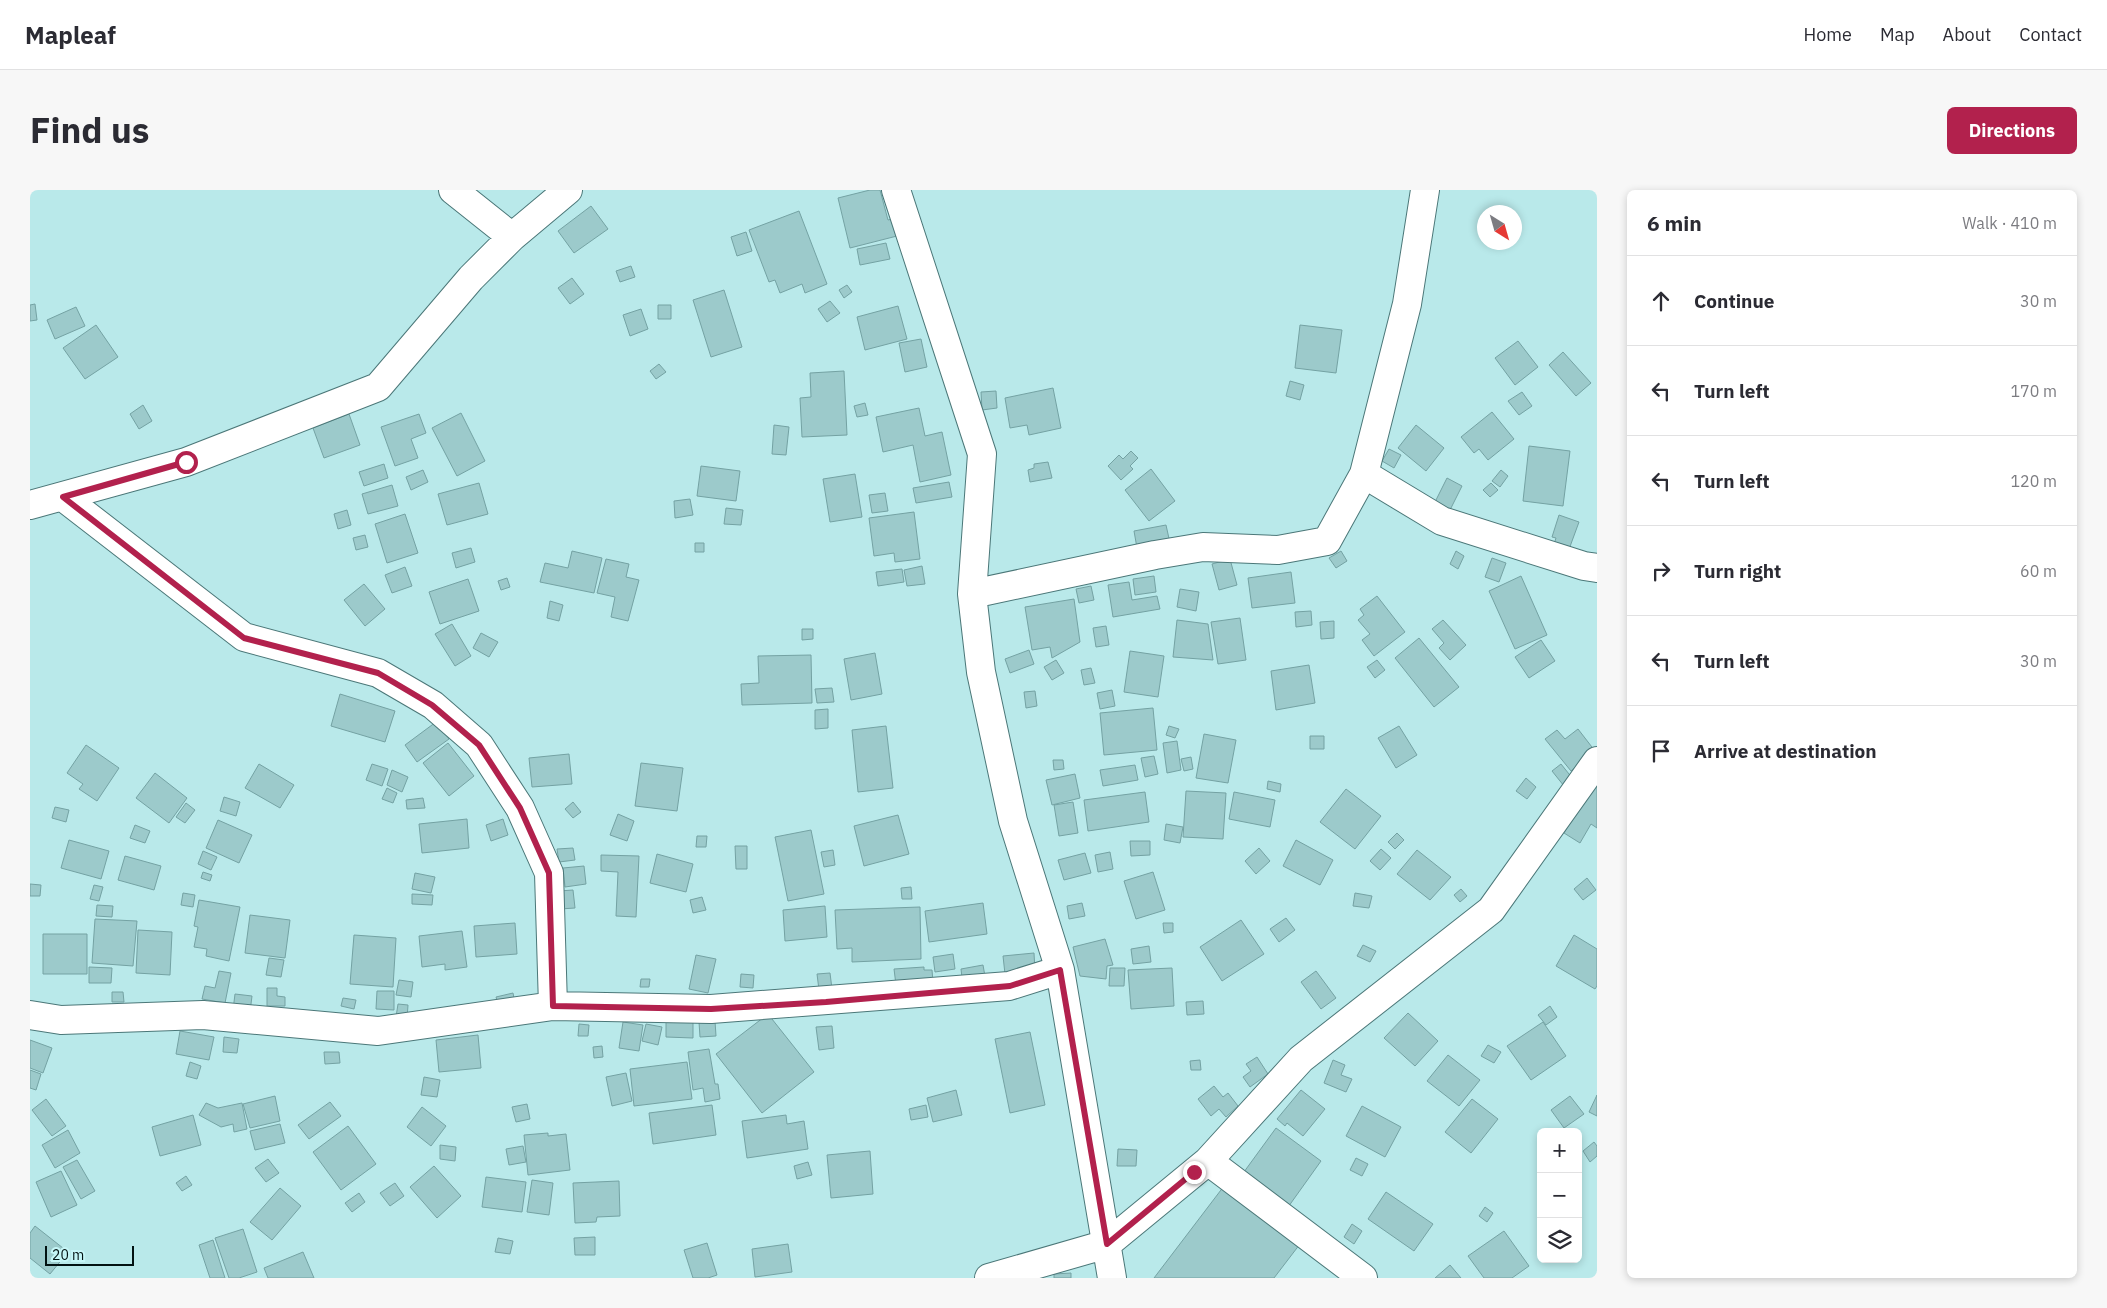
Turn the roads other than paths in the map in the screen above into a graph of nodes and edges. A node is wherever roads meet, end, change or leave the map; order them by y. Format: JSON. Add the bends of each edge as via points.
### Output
{"nodes":[{"id":1,"x":453,"y":190,"type":"edge"},
{"id":2,"x":568,"y":190,"type":"edge"},
{"id":3,"x":896,"y":190,"type":"edge"},
{"id":4,"x":1425,"y":190,"type":"edge"},
{"id":5,"x":512,"y":237,"type":"junction"},
{"id":6,"x":1364,"y":474,"type":"junction"},
{"id":7,"x":63,"y":497,"type":"junction"},
{"id":8,"x":30,"y":505,"type":"edge"},
{"id":9,"x":1597,"y":568,"type":"edge"},
{"id":10,"x":972,"y":594,"type":"junction"},
{"id":11,"x":1597,"y":761,"type":"edge"},
{"id":12,"x":1060,"y":970,"type":"junction"},
{"id":13,"x":553,"y":1006,"type":"junction"},
{"id":14,"x":30,"y":1015,"type":"edge"},
{"id":15,"x":1208,"y":1160,"type":"junction"},
{"id":16,"x":1107,"y":1244,"type":"junction"},
{"id":17,"x":989,"y":1278,"type":"edge"},
{"id":18,"x":1112,"y":1278,"type":"edge"},
{"id":19,"x":1363,"y":1278,"type":"edge"}],
"edges":[{"from":1,"to":5,"type":"street"},
{"from":2,"to":5,"type":"street"},
{"from":3,"to":10,"type":"street","via":[[982,454]]},
{"from":4,"to":6,"type":"street","via":[[1407,304]]},
{"from":5,"to":7,"type":"street","via":[[471,278],[378,387],[186,462]]},
{"from":6,"to":9,"type":"street","via":[[1442,521]]},
{"from":6,"to":10,"type":"street","via":[[1327,541],[1278,550],[1203,547]]},
{"from":7,"to":8,"type":"street"},
{"from":7,"to":13,"type":"street","via":[[244,638],[378,673],[432,705],[479,745],[520,808],[549,873]]},
{"from":10,"to":12,"type":"street","via":[[982,672],[1013,821]]},
{"from":11,"to":15,"type":"street","via":[[1491,910],[1301,1060]]},
{"from":12,"to":13,"type":"street","via":[[1010,986],[826,1002],[711,1009]]},
{"from":12,"to":16,"type":"street"},
{"from":13,"to":14,"type":"street","via":[[378,1031],[202,1015],[61,1020]]},
{"from":15,"to":16,"type":"street"},
{"from":15,"to":19,"type":"street"},
{"from":16,"to":17,"type":"street"},
{"from":16,"to":18,"type":"street"}]}
